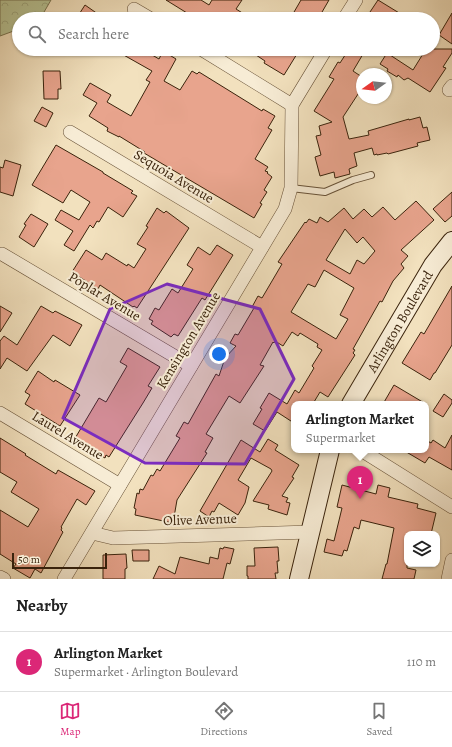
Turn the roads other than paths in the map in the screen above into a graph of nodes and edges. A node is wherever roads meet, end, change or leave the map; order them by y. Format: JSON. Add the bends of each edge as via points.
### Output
{"nodes":[{"id":1,"x":356,"y":0,"type":"edge"},
{"id":2,"x":134,"y":9,"type":"dead end"},
{"id":3,"x":139,"y":12,"type":"edge"},
{"id":4,"x":348,"y":12,"type":"edge"},
{"id":5,"x":212,"y":56,"type":"edge"},
{"id":6,"x":322,"y":56,"type":"edge"},
{"id":7,"x":292,"y":105,"type":"junction"},
{"id":8,"x":70,"y":132,"type":"dead end"},
{"id":9,"x":371,"y":175,"type":"dead end"},
{"id":10,"x":291,"y":188,"type":"junction"},
{"id":11,"x":452,"y":241,"type":"edge"},
{"id":12,"x":262,"y":247,"type":"junction"},
{"id":13,"x":2,"y":254,"type":"dead end"},
{"id":14,"x":191,"y":366,"type":"junction"},
{"id":15,"x":353,"y":401,"type":"edge"},
{"id":16,"x":0,"y":413,"type":"edge"},
{"id":17,"x":329,"y":453,"type":"edge"},
{"id":18,"x":366,"y":453,"type":"edge"},
{"id":19,"x":120,"y":485,"type":"junction"},
{"id":20,"x":452,"y":506,"type":"edge"},
{"id":21,"x":310,"y":532,"type":"junction"},
{"id":22,"x":92,"y":533,"type":"junction"},
{"id":23,"x":452,"y":560,"type":"edge"},
{"id":24,"x":0,"y":577,"type":"edge"},
{"id":25,"x":4,"y":579,"type":"edge"},
{"id":26,"x":64,"y":579,"type":"edge"},
{"id":27,"x":299,"y":579,"type":"edge"},
{"id":28,"x":448,"y":579,"type":"edge"}],
"edges":[{"from":1,"to":4,"type":"street"},
{"from":2,"to":3,"type":"street"},
{"from":5,"to":7,"type":"street"},
{"from":6,"to":7,"type":"street"},
{"from":7,"to":10,"type":"street","name":"Kensington Avenue"},
{"from":8,"to":12,"type":"street","name":"Sequoia Avenue"},
{"from":9,"to":10,"type":"lane","via":[[325,192]]},
{"from":10,"to":12,"type":"street","name":"Kensington Avenue","via":[[285,209]]},
{"from":11,"to":15,"type":"main road","name":"Arlington Boulevard","via":[[433,264]]},
{"from":12,"to":14,"type":"street","name":"Kensington Avenue"},
{"from":13,"to":14,"type":"street","name":"Poplar Avenue"},
{"from":14,"to":19,"type":"street","name":"Kensington Avenue"},
{"from":16,"to":19,"type":"street","name":"Laurel Avenue"},
{"from":17,"to":21,"type":"main road"},
{"from":18,"to":20,"type":"street"},
{"from":19,"to":22,"type":"street","name":"Kensington Avenue"},
{"from":21,"to":22,"type":"street","name":"Olive Avenue","via":[[113,538]]},
{"from":21,"to":27,"type":"main road"},
{"from":22,"to":26,"type":"street","name":"Kensington Avenue"},
{"from":23,"to":28,"type":"street"},
{"from":24,"to":25,"type":"street"}]}
